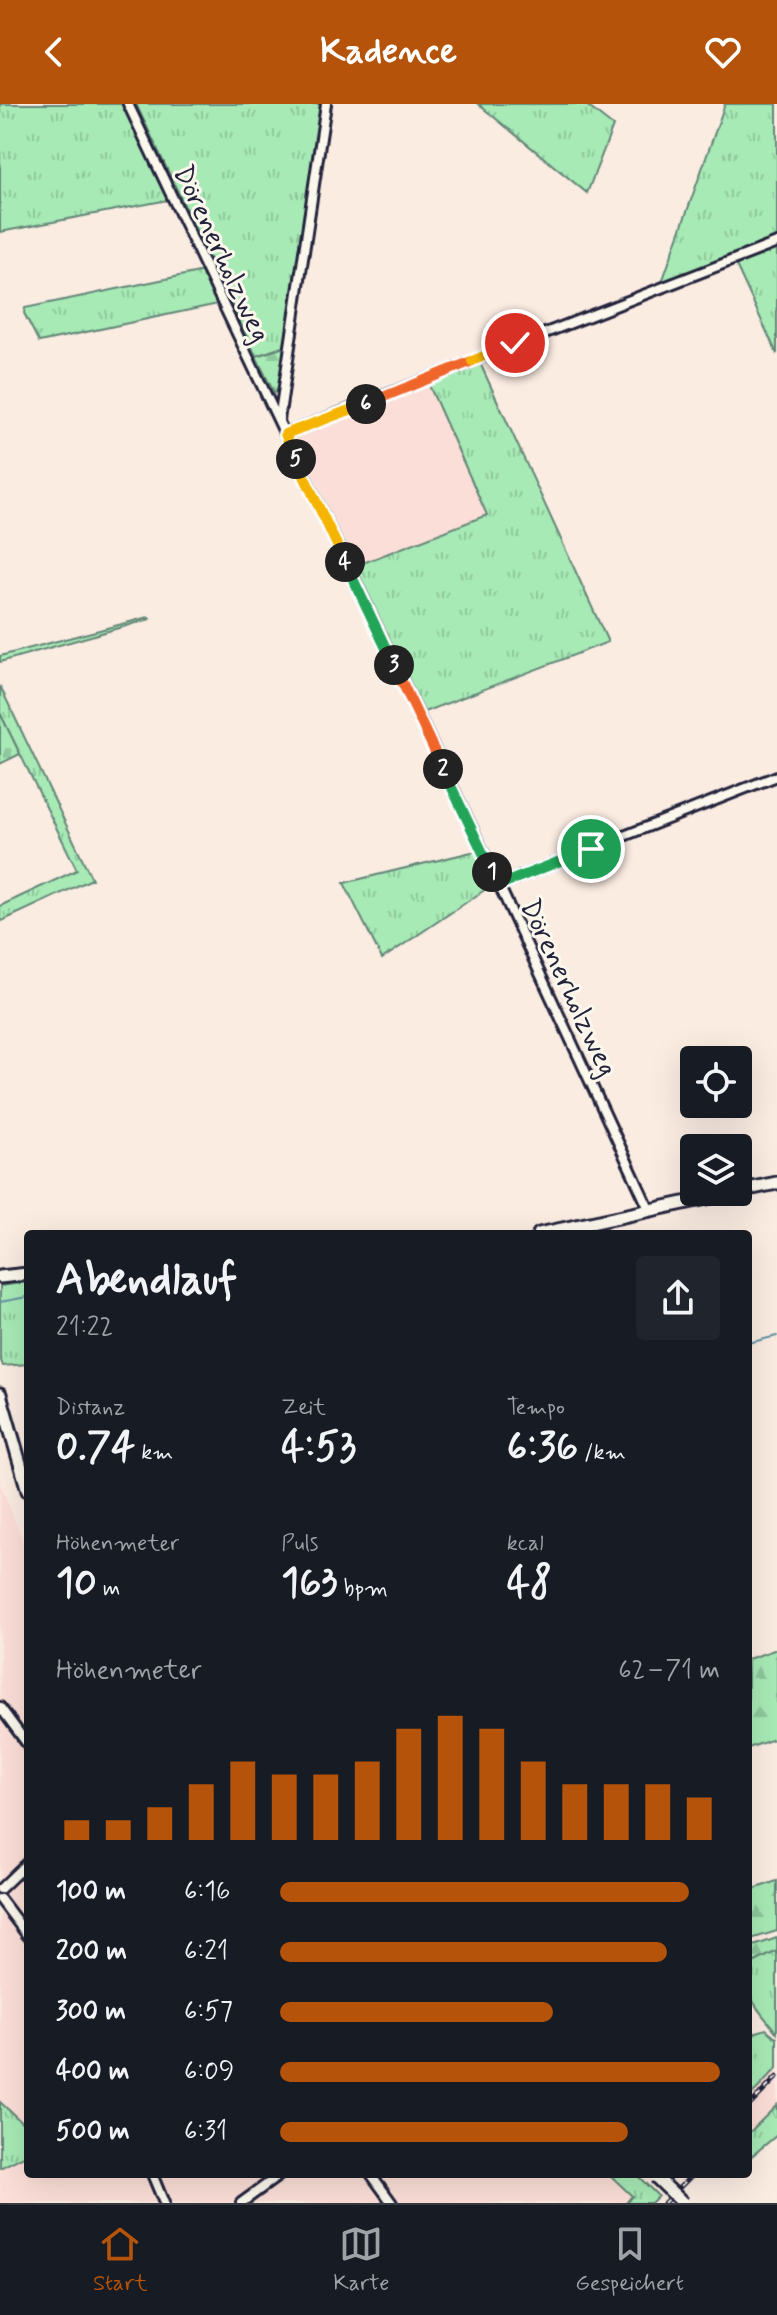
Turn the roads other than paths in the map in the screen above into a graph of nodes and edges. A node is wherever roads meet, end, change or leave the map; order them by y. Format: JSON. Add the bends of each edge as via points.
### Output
{"nodes":[{"id":1,"x":128,"y":104,"type":"edge"},
{"id":2,"x":326,"y":104,"type":"edge"},
{"id":3,"x":777,"y":243,"type":"edge"},
{"id":4,"x":279,"y":420,"type":"junction"},
{"id":5,"x":285,"y":434,"type":"junction"},
{"id":6,"x":777,"y":776,"type":"edge"},
{"id":7,"x":499,"y":885,"type":"junction"},
{"id":8,"x":777,"y":1183,"type":"edge"},
{"id":9,"x":752,"y":1189,"type":"edge"},
{"id":10,"x":680,"y":1204,"type":"edge"},
{"id":11,"x":650,"y":1211,"type":"junction"},
{"id":12,"x":558,"y":1230,"type":"edge"},
{"id":13,"x":24,"y":1274,"type":"edge"},
{"id":14,"x":0,"y":1275,"type":"edge"},
{"id":15,"x":0,"y":1394,"type":"edge"},
{"id":16,"x":24,"y":1477,"type":"edge"},
{"id":17,"x":0,"y":1707,"type":"edge"},
{"id":18,"x":24,"y":1740,"type":"edge"},
{"id":19,"x":24,"y":1866,"type":"edge"},
{"id":20,"x":0,"y":1889,"type":"edge"},
{"id":21,"x":0,"y":1899,"type":"edge"},
{"id":22,"x":24,"y":1931,"type":"edge"},
{"id":23,"x":154,"y":2178,"type":"edge"},
{"id":24,"x":275,"y":2178,"type":"edge"},
{"id":25,"x":374,"y":2178,"type":"edge"},
{"id":26,"x":656,"y":2178,"type":"edge"},
{"id":27,"x":164,"y":2203,"type":"edge"},
{"id":28,"x":241,"y":2203,"type":"edge"},
{"id":29,"x":392,"y":2203,"type":"edge"},
{"id":30,"x":683,"y":2203,"type":"edge"}],
"edges":[{"from":1,"to":4,"type":"street","name":"Dörenerholzweg"},
{"from":2,"to":4,"type":"street","name":"Dörenerholzweg"},
{"from":3,"to":5,"type":"street"},
{"from":4,"to":5,"type":"street","name":"Dörenerholzweg"},
{"from":5,"to":7,"type":"street","name":"Dörenerholzweg"},
{"from":6,"to":7,"type":"street"},
{"from":7,"to":11,"type":"street","name":"Dörenerholzweg"},
{"from":8,"to":9,"type":"main road"},
{"from":10,"to":11,"type":"main road"},
{"from":11,"to":12,"type":"main road"},
{"from":13,"to":14,"type":"main road"},
{"from":15,"to":16,"type":"main road"},
{"from":17,"to":18,"type":"street"},
{"from":19,"to":20,"type":"street"},
{"from":21,"to":22,"type":"street"},
{"from":23,"to":27,"type":"street"},
{"from":24,"to":28,"type":"street"},
{"from":25,"to":29,"type":"street"},
{"from":26,"to":30,"type":"main road","bridge":true}]}
